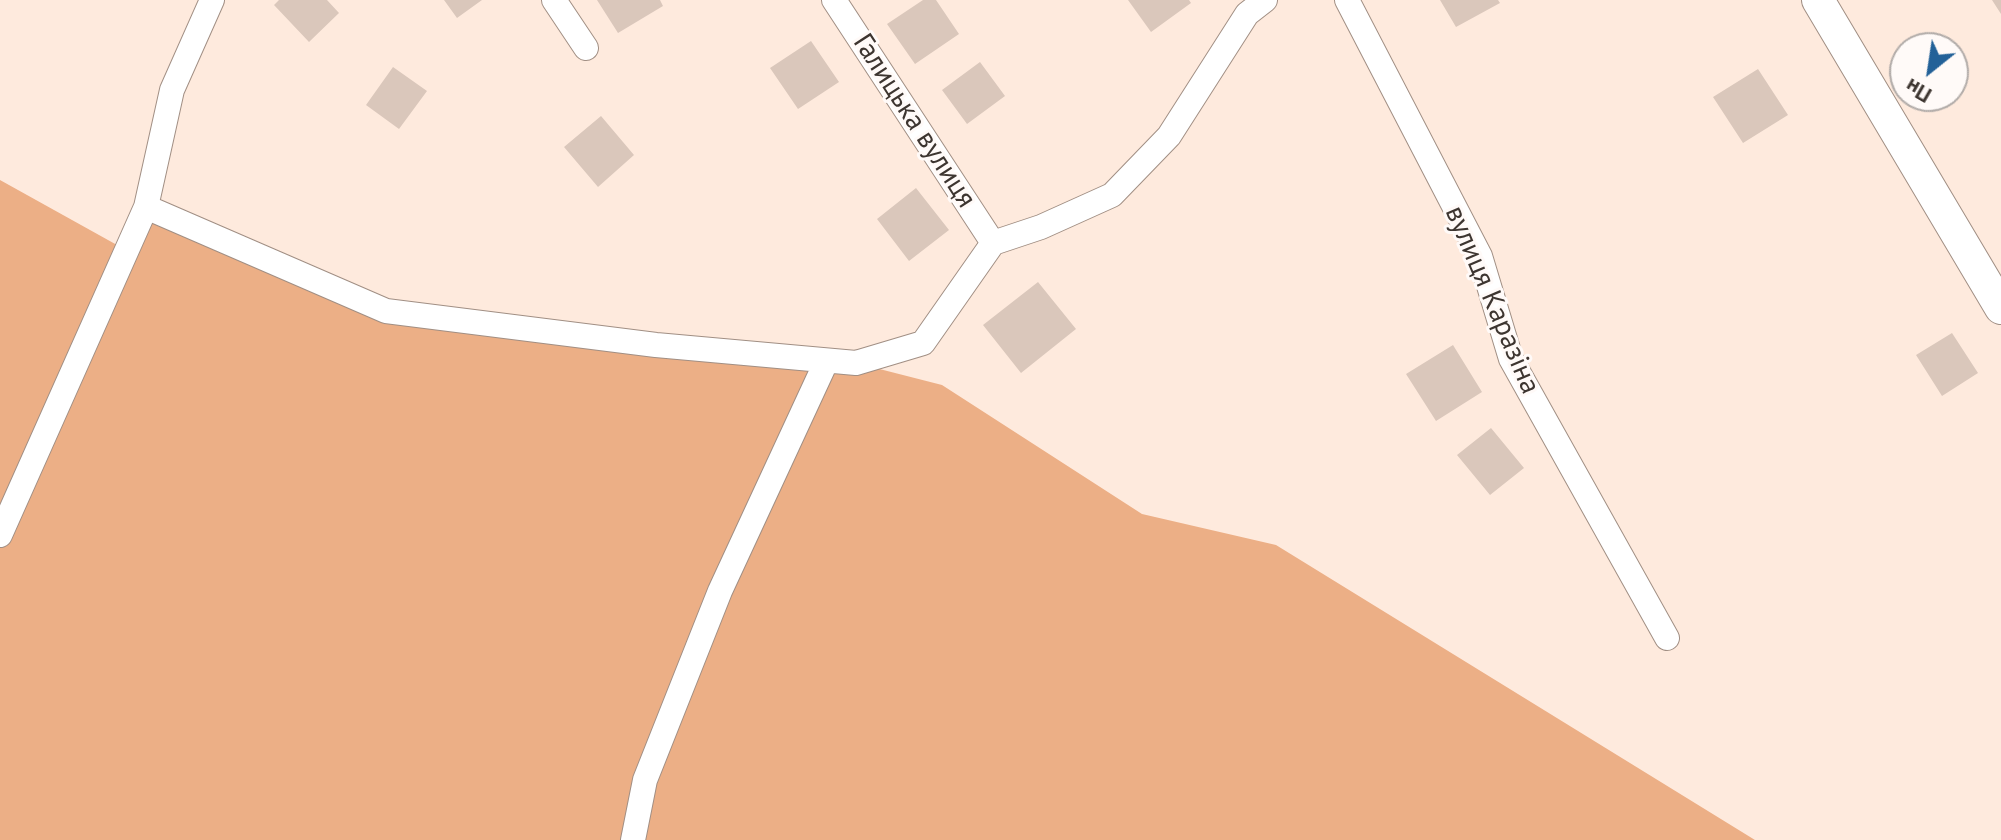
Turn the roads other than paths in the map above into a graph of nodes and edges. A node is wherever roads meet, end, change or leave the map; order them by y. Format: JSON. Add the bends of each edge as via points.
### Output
{"nodes":[{"id":1,"x":212,"y":0,"type":"edge"},
{"id":2,"x":554,"y":0,"type":"edge"},
{"id":3,"x":834,"y":0,"type":"edge"},
{"id":4,"x":1347,"y":0,"type":"edge"},
{"id":5,"x":1818,"y":0,"type":"edge"},
{"id":6,"x":1250,"y":5,"type":"edge"},
{"id":7,"x":586,"y":48,"type":"dead end"},
{"id":8,"x":146,"y":207,"type":"junction"},
{"id":9,"x":993,"y":243,"type":"junction"},
{"id":10,"x":2001,"y":308,"type":"edge"},
{"id":11,"x":826,"y":362,"type":"junction"},
{"id":12,"x":0,"y":535,"type":"edge"},
{"id":13,"x":1667,"y":638,"type":"dead end"},
{"id":14,"x":633,"y":840,"type":"edge"}],
"edges":[{"from":1,"to":8,"type":"street","via":[[172,90]]},
{"from":2,"to":7,"type":"street"},
{"from":3,"to":9,"type":"street","name":"Галицька вулиця"},
{"from":4,"to":13,"type":"street","name":"вулиця Каразіна","via":[[1480,256],[1511,359]]},
{"from":5,"to":10,"type":"street"},
{"from":6,"to":9,"type":"street","via":[[1169,136],[1112,195]]},
{"from":8,"to":11,"type":"street","via":[[386,311]]},
{"from":8,"to":12,"type":"street"},
{"from":9,"to":11,"type":"street","via":[[923,343],[856,363]]},
{"from":11,"to":14,"type":"street","via":[[720,591],[645,780]]}]}
